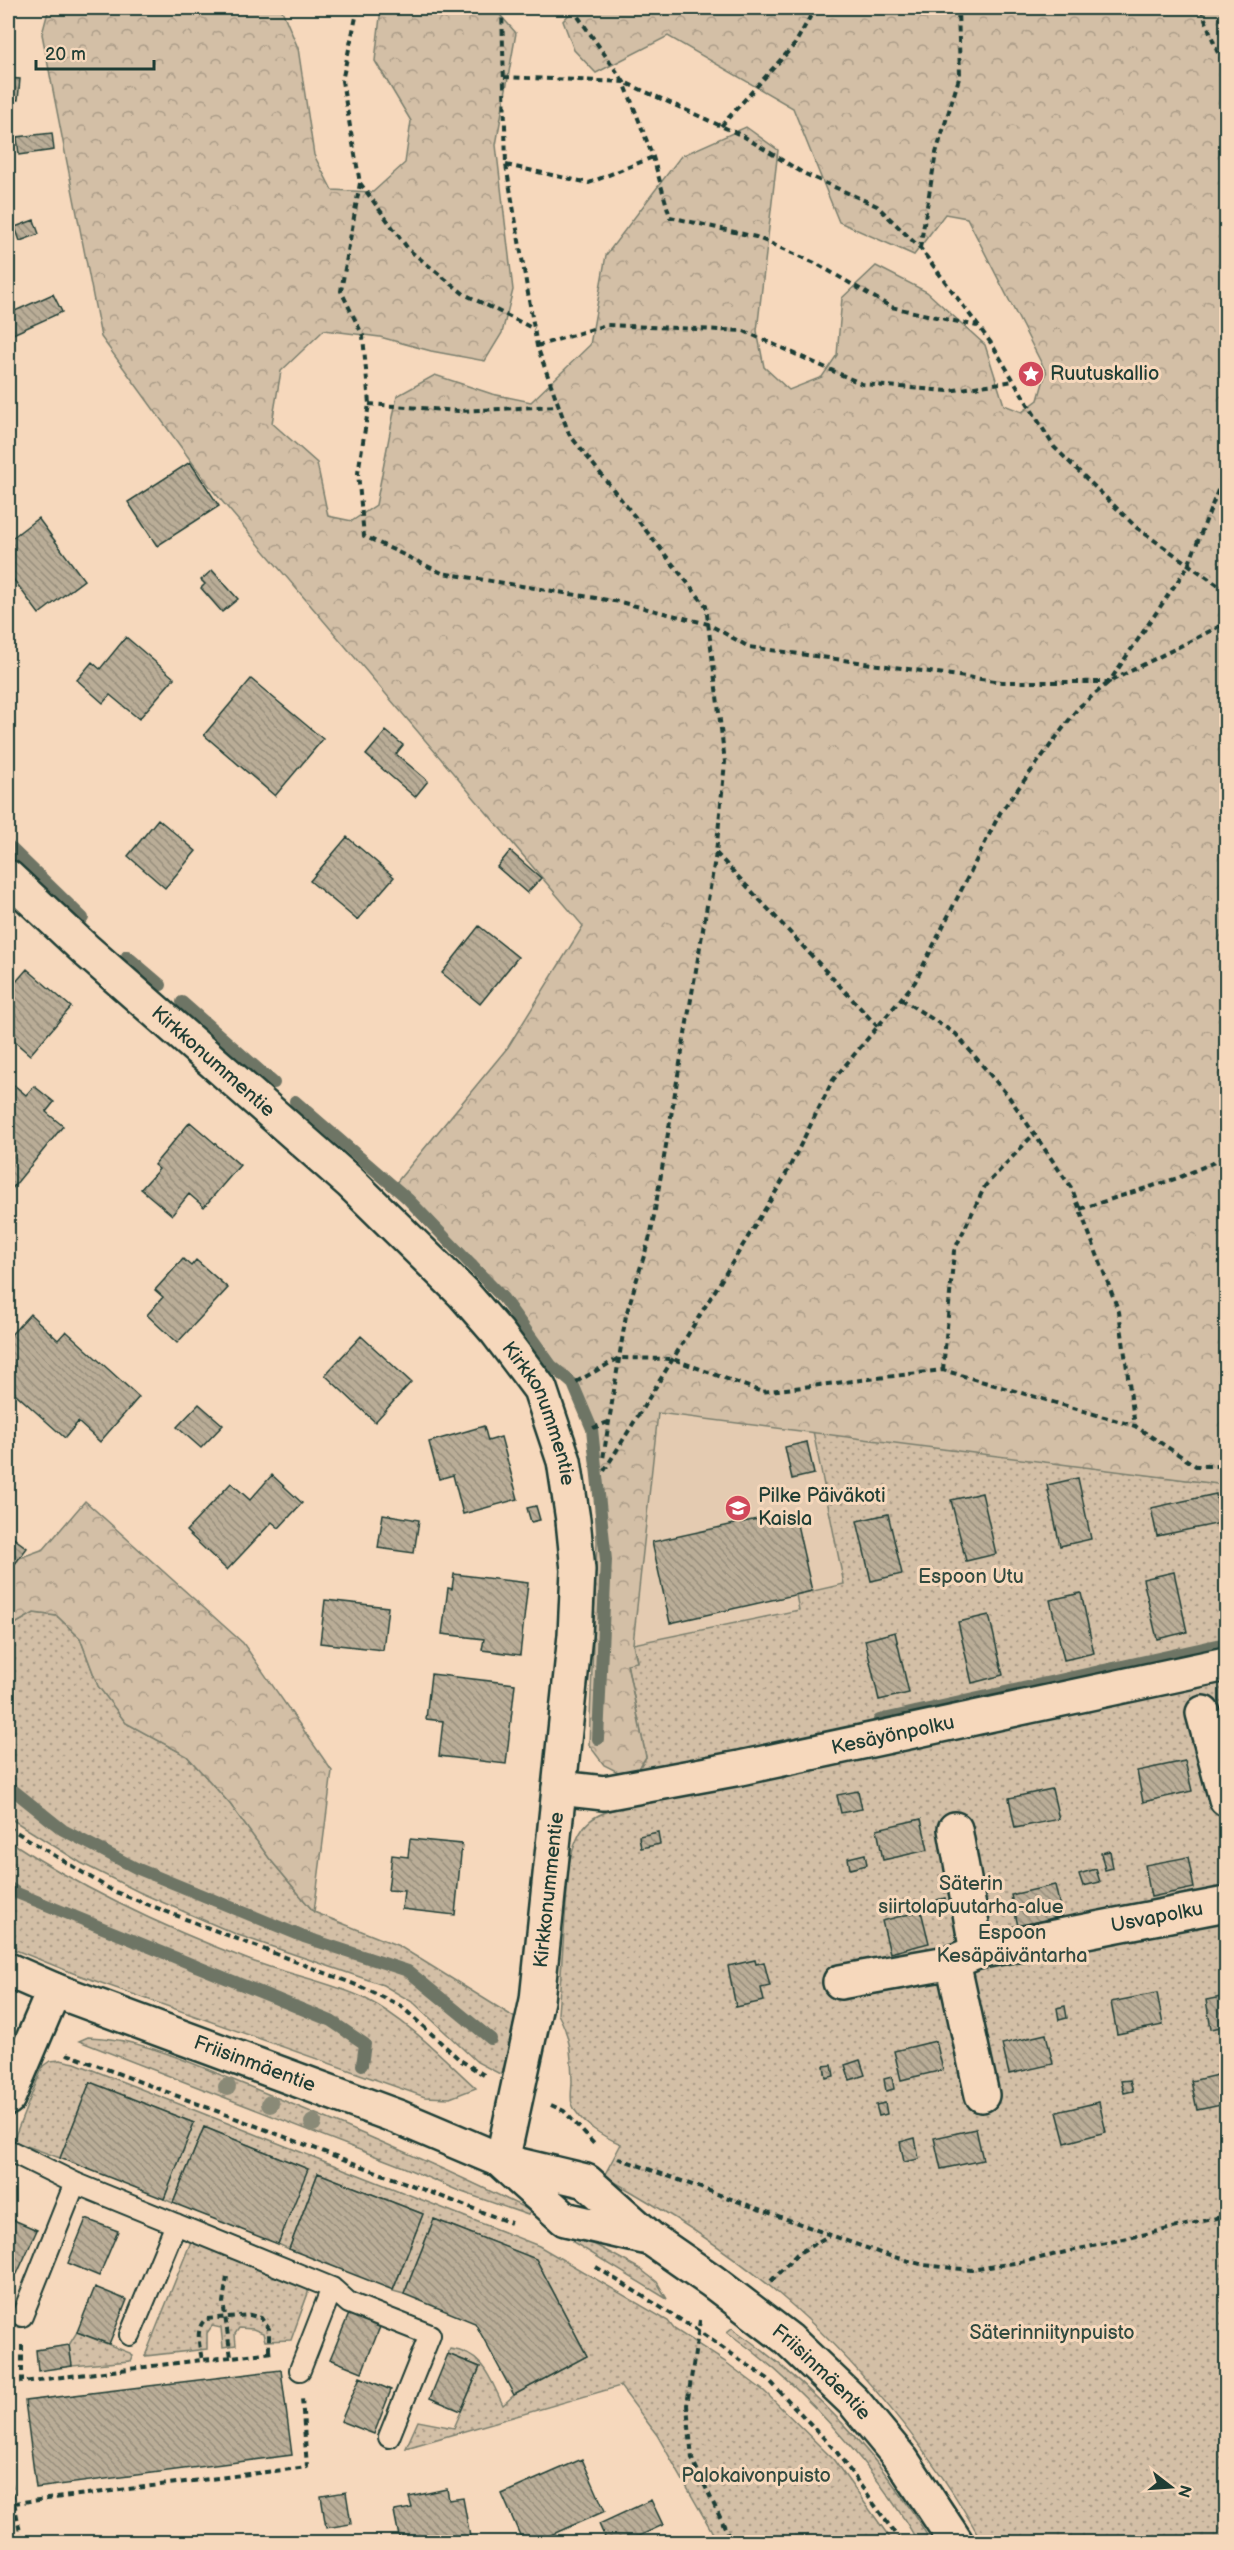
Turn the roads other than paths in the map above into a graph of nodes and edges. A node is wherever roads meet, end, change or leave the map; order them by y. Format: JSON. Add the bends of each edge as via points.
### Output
{"nodes":[{"id":1,"x":8,"y":877,"type":"edge"},
{"id":2,"x":1227,"y":1664,"type":"edge"},
{"id":3,"x":1203,"y":1713,"type":"dead end"},
{"id":4,"x":559,"y":1788,"type":"junction"},
{"id":5,"x":1227,"y":1799,"type":"edge"},
{"id":6,"x":955,"y":1829,"type":"dead end"},
{"id":7,"x":1227,"y":1904,"type":"edge"},
{"id":8,"x":965,"y":1957,"type":"junction"},
{"id":9,"x":8,"y":1970,"type":"edge"},
{"id":10,"x":840,"y":1982,"type":"dead end"},
{"id":11,"x":54,"y":1990,"type":"junction"},
{"id":12,"x":982,"y":2095,"type":"dead end"},
{"id":13,"x":8,"y":2098,"type":"edge"},
{"id":14,"x":8,"y":2150,"type":"edge"},
{"id":15,"x":502,"y":2161,"type":"junction"},
{"id":16,"x":75,"y":2183,"type":"junction"},
{"id":17,"x":176,"y":2224,"type":"junction"},
{"id":18,"x":332,"y":2288,"type":"junction"},
{"id":19,"x":22,"y":2316,"type":"road end"},
{"id":20,"x":130,"y":2335,"type":"dead end"},
{"id":21,"x":300,"y":2370,"type":"road end"},
{"id":22,"x":390,"y":2437,"type":"dead end"},
{"id":23,"x":956,"y":2542,"type":"edge"}],
"edges":[{"from":1,"to":4,"type":"street","name":"Kirkkonummentie","via":[[350,1182],[463,1293],[540,1389],[564,1461],[578,1570]]},
{"from":2,"to":4,"type":"street","name":"Kesäyönpolku","via":[[740,1768],[604,1793]]},
{"from":3,"to":5,"type":"street"},
{"from":4,"to":15,"type":"street","name":"Kirkkonummentie","via":[[537,2001]]},
{"from":6,"to":8,"type":"street"},
{"from":7,"to":8,"type":"street","name":"Usvapolku"},
{"from":8,"to":10,"type":"street","name":"Usvapolku"},
{"from":8,"to":12,"type":"street"},
{"from":9,"to":11,"type":"street","name":"Friisinmäentie"},
{"from":11,"to":13,"type":"street"},
{"from":11,"to":15,"type":"street","name":"Friisinmäentie","via":[[398,2117]]},
{"from":14,"to":16,"type":"lane"},
{"from":15,"to":23,"type":"street","name":"Friisinmäentie","via":[[586,2181],[650,2238],[788,2339],[854,2402],[902,2460]]},
{"from":16,"to":17,"type":"lane"},
{"from":16,"to":19,"type":"lane"},
{"from":17,"to":18,"type":"lane"},
{"from":17,"to":20,"type":"lane"},
{"from":18,"to":21,"type":"lane"},
{"from":18,"to":22,"type":"lane","via":[[349,2303],[430,2335]]}]}
